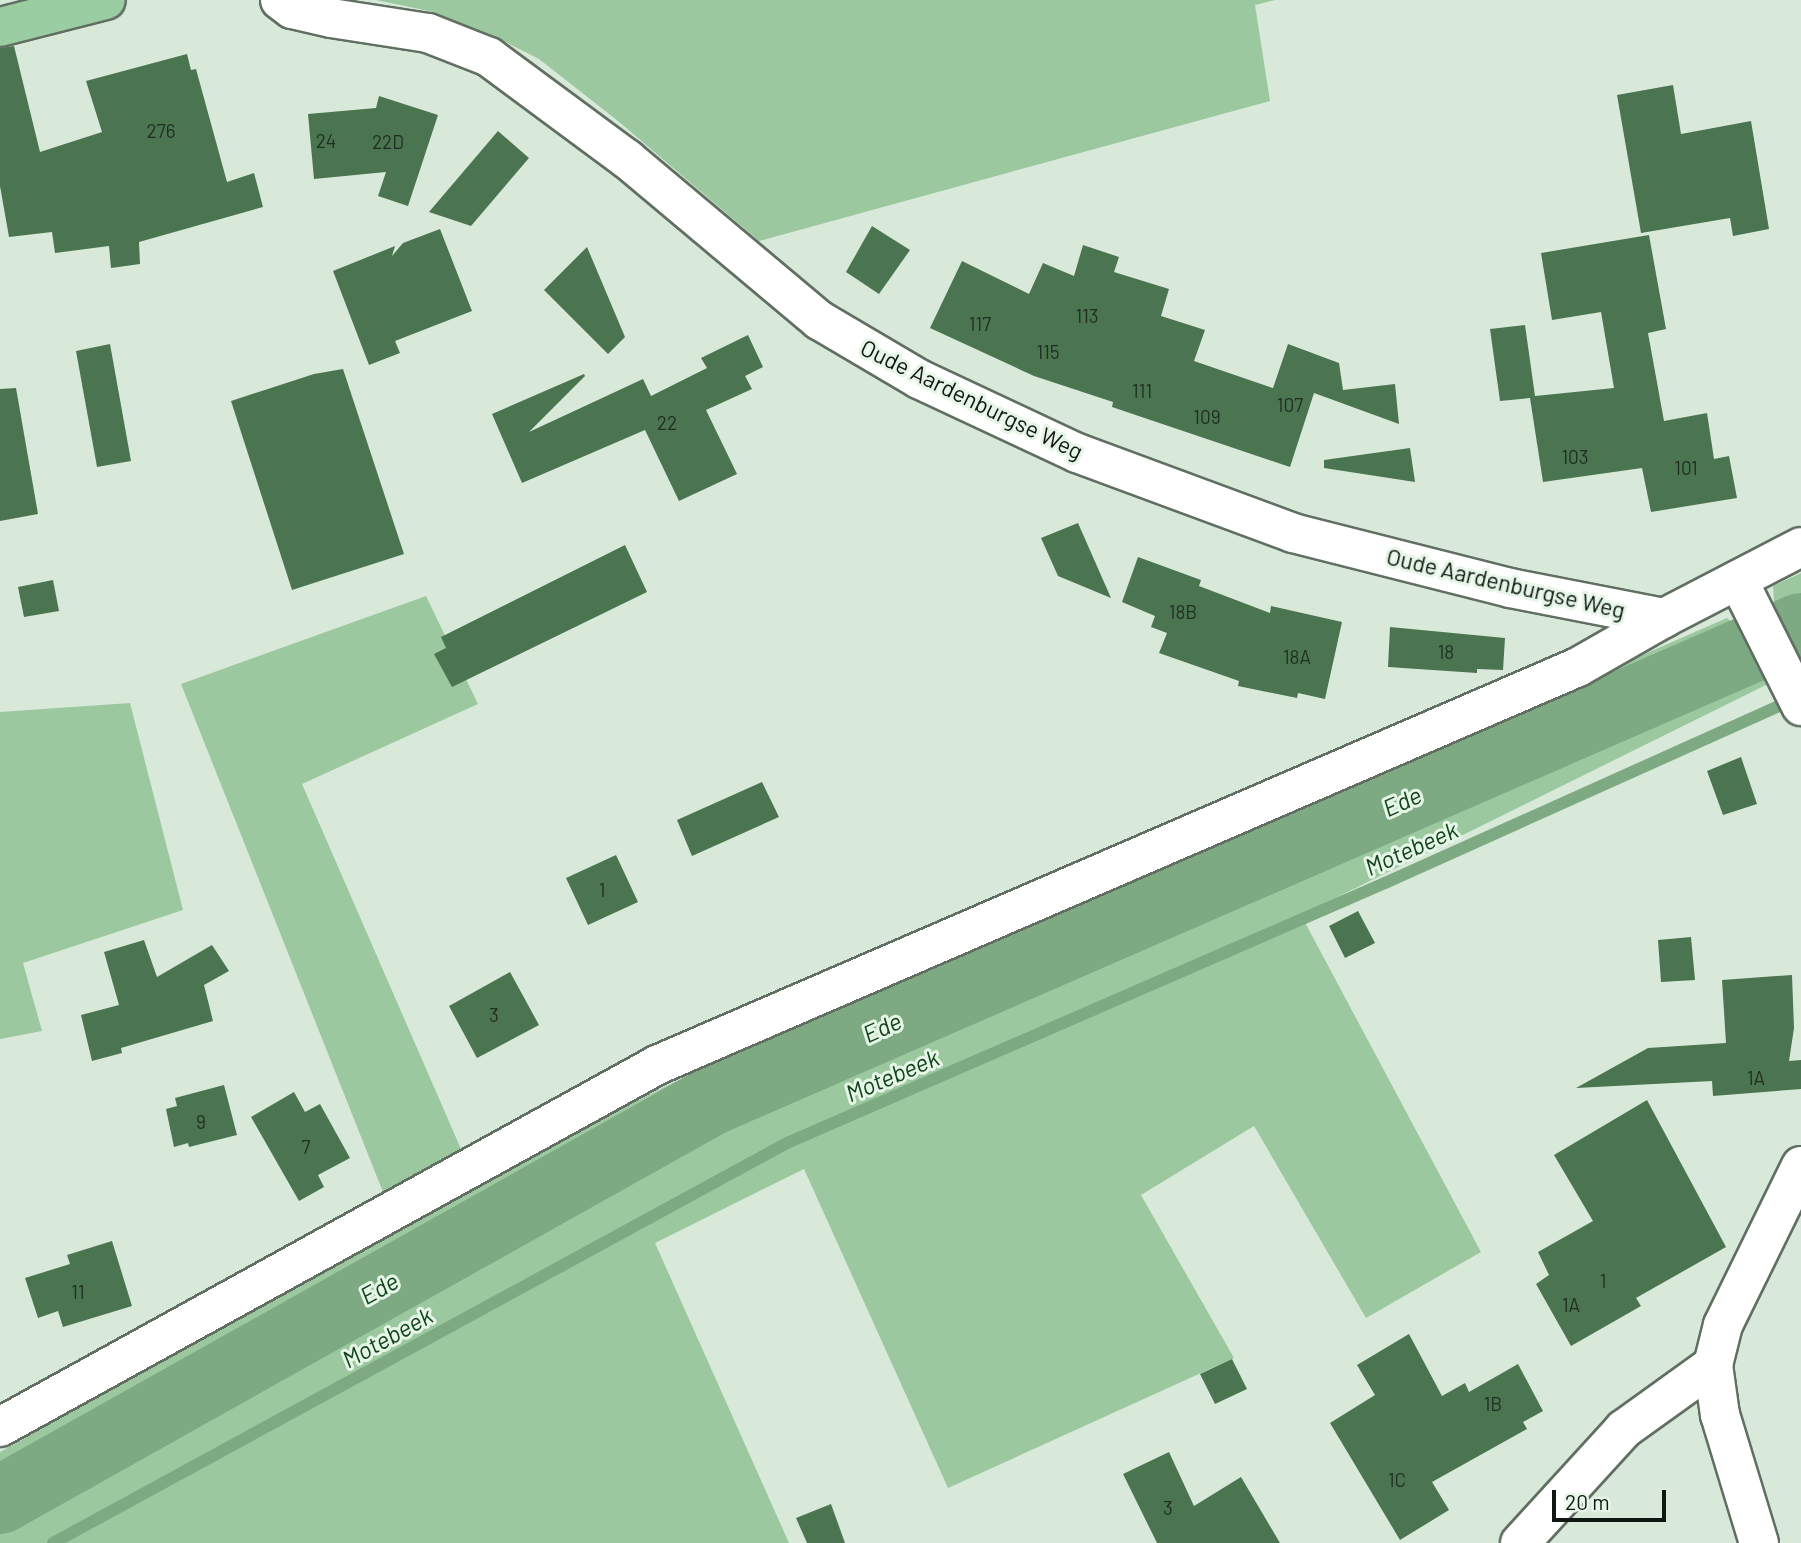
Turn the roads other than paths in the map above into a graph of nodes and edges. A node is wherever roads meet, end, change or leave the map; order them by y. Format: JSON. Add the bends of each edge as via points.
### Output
{"nodes":[{"id":1,"x":106,"y":0,"type":"edge"},
{"id":2,"x":280,"y":0,"type":"edge"},
{"id":3,"x":0,"y":27,"type":"edge"},
{"id":4,"x":1801,"y":547,"type":"edge"},
{"id":5,"x":1745,"y":595,"type":"junction"},
{"id":6,"x":1664,"y":618,"type":"junction"},
{"id":7,"x":1793,"y":691,"type":"edge"},
{"id":8,"x":1801,"y":1166,"type":"edge"},
{"id":9,"x":1713,"y":1365,"type":"junction"},
{"id":10,"x":0,"y":1427,"type":"edge"},
{"id":11,"x":1520,"y":1543,"type":"edge"},
{"id":12,"x":1759,"y":1543,"type":"edge"}],
"edges":[{"from":1,"to":3,"type":"main road"},
{"from":2,"to":6,"type":"street","name":"Oude Aardenburgse Weg","via":[[292,9],[331,18],[428,33],[489,57],[627,159],[819,320],[919,379],[1077,453],[1293,533],[1510,588]]},
{"from":4,"to":5,"type":"street"},
{"from":5,"to":6,"type":"street"},
{"from":5,"to":7,"type":"street"},
{"from":6,"to":10,"type":"street","via":[[1578,667],[657,1065]]},
{"from":8,"to":9,"type":"street","via":[[1723,1325]]},
{"from":9,"to":11,"type":"street","via":[[1624,1429]]},
{"from":9,"to":12,"type":"street","via":[[1720,1415]]}]}
